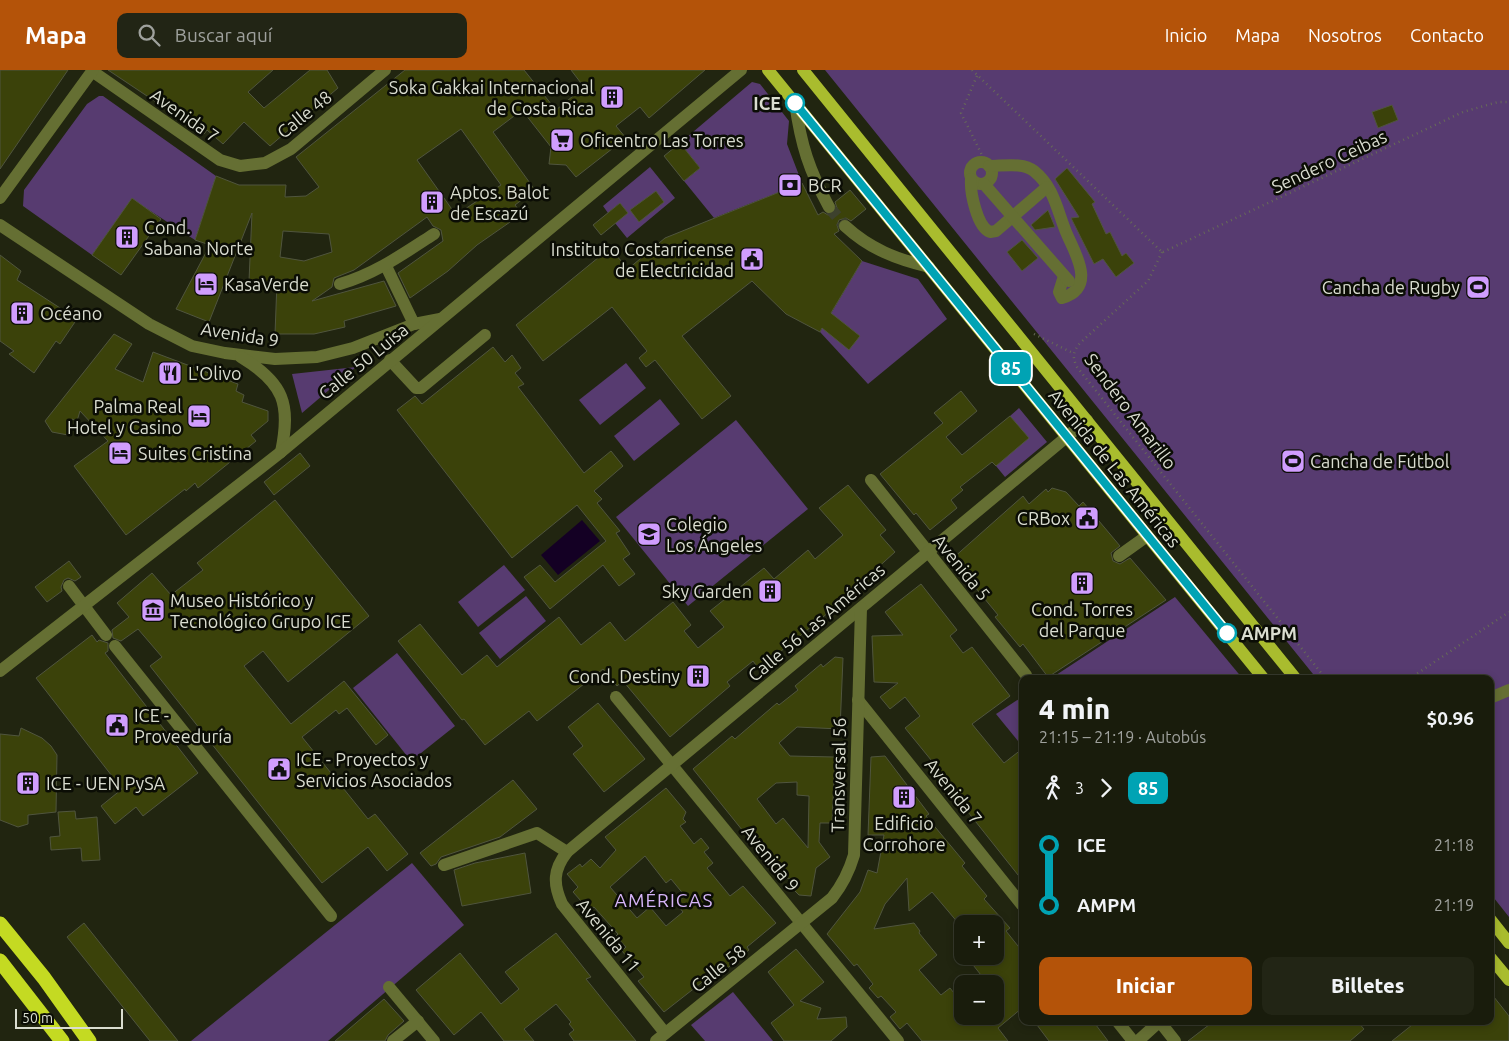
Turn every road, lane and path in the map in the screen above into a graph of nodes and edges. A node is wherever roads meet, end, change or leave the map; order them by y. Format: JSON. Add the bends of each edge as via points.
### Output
{"nodes":[{"id":1,"x":386,"y":70,"type":"edge"},
{"id":2,"x":740,"y":70,"type":"edge"},
{"id":3,"x":768,"y":70,"type":"edge"},
{"id":4,"x":803,"y":70,"type":"edge"},
{"id":5,"x":972,"y":70,"type":"edge"},
{"id":6,"x":92,"y":71,"type":"edge"},
{"id":7,"x":977,"y":76,"type":"junction"},
{"id":8,"x":1509,"y":102,"type":"edge"},
{"id":9,"x":795,"y":103,"type":"junction"},
{"id":10,"x":265,"y":163,"type":"joint"},
{"id":11,"x":988,"y":165,"type":"junction"},
{"id":12,"x":971,"y":179,"type":"junction"},
{"id":13,"x":984,"y":184,"type":"junction"},
{"id":14,"x":1047,"y":187,"type":"junction"},
{"id":15,"x":0,"y":198,"type":"edge"},
{"id":16,"x":829,"y":207,"type":"tunnel mouth"},
{"id":17,"x":1013,"y":216,"type":"junction"},
{"id":18,"x":0,"y":225,"type":"edge"},
{"id":19,"x":845,"y":226,"type":"tunnel mouth"},
{"id":20,"x":434,"y":234,"type":"dead end"},
{"id":21,"x":1162,"y":252,"type":"junction"},
{"id":22,"x":386,"y":266,"type":"junction"},
{"id":23,"x":929,"y":267,"type":"junction"},
{"id":24,"x":340,"y":284,"type":"dead end"},
{"id":25,"x":442,"y":319,"type":"junction"},
{"id":26,"x":414,"y":324,"type":"junction"},
{"id":27,"x":1027,"y":331,"type":"dead end"},
{"id":28,"x":486,"y":335,"type":"dead end"},
{"id":29,"x":1073,"y":353,"type":"junction"},
{"id":30,"x":237,"y":355,"type":"junction"},
{"id":31,"x":390,"y":360,"type":"junction"},
{"id":32,"x":1087,"y":420,"type":"junction"},
{"id":33,"x":1067,"y":436,"type":"junction"},
{"id":34,"x":281,"y":452,"type":"junction"},
{"id":35,"x":871,"y":480,"type":"dead end"},
{"id":36,"x":1147,"y":536,"type":"junction"},
{"id":37,"x":928,"y":552,"type":"junction"},
{"id":38,"x":1119,"y":556,"type":"dead end"},
{"id":39,"x":69,"y":586,"type":"dead end"},
{"id":40,"x":83,"y":605,"type":"junction"},
{"id":41,"x":861,"y":608,"type":"junction"},
{"id":42,"x":1509,"y":612,"type":"edge"},
{"id":43,"x":106,"y":635,"type":"dead end"},
{"id":44,"x":115,"y":646,"type":"dead end"},
{"id":45,"x":0,"y":671,"type":"edge"},
{"id":46,"x":1026,"y":675,"type":"dead end"},
{"id":47,"x":1261,"y":675,"type":"edge"},
{"id":48,"x":1293,"y":675,"type":"edge"},
{"id":49,"x":1323,"y":675,"type":"edge"},
{"id":50,"x":1414,"y":675,"type":"edge"},
{"id":51,"x":1509,"y":690,"type":"edge"},
{"id":52,"x":1494,"y":696,"type":"edge"},
{"id":53,"x":616,"y":697,"type":"dead end"},
{"id":54,"x":858,"y":700,"type":"junction"},
{"id":55,"x":672,"y":765,"type":"junction"},
{"id":56,"x":567,"y":852,"type":"junction"},
{"id":57,"x":444,"y":865,"type":"dead end"},
{"id":58,"x":1019,"y":901,"type":"edge"},
{"id":59,"x":331,"y":916,"type":"dead end"},
{"id":60,"x":802,"y":923,"type":"junction"},
{"id":61,"x":0,"y":924,"type":"edge"},
{"id":62,"x":1494,"y":924,"type":"edge"},
{"id":63,"x":1509,"y":943,"type":"edge"},
{"id":64,"x":0,"y":961,"type":"edge"},
{"id":65,"x":1494,"y":962,"type":"edge"},
{"id":66,"x":1509,"y":980,"type":"edge"},
{"id":67,"x":389,"y":987,"type":"dead end"},
{"id":68,"x":418,"y":1021,"type":"junction"},
{"id":69,"x":1120,"y":1025,"type":"edge"},
{"id":70,"x":1157,"y":1025,"type":"edge"},
{"id":71,"x":1162,"y":1025,"type":"edge"},
{"id":72,"x":660,"y":1037,"type":"edge"},
{"id":73,"x":62,"y":1041,"type":"edge"},
{"id":74,"x":89,"y":1041,"type":"edge"},
{"id":75,"x":393,"y":1041,"type":"edge"},
{"id":76,"x":434,"y":1041,"type":"edge"},
{"id":77,"x":898,"y":1041,"type":"edge"},
{"id":78,"x":1133,"y":1041,"type":"edge"},
{"id":79,"x":1138,"y":1041,"type":"edge"},
{"id":80,"x":1175,"y":1041,"type":"edge"}],
"edges":[{"from":1,"to":10,"type":"street","name":"Calle 48","via":[[291,149]]},
{"from":2,"to":25,"type":"street","name":"Calle 50 Luisa"},
{"from":3,"to":9,"type":"main road","name":"Avenida de Las Américas"},
{"from":4,"to":32,"type":"main road","name":"Avenida de Las Américas"},
{"from":5,"to":7,"type":"path"},
{"from":6,"to":10,"type":"street","name":"Avenida 7","via":[[220,160],[240,166]]},
{"from":6,"to":15,"type":"street"},
{"from":7,"to":11,"type":"path","via":[[961,113]]},
{"from":7,"to":21,"type":"path"},
{"from":8,"to":21,"type":"path","name":"Sendero Ceibas","via":[[1463,112]]},
{"from":9,"to":16,"type":"street","via":[[809,168]]},
{"from":9,"to":23,"type":"main road","name":"Avenida de Las Américas"},
{"from":11,"to":12,"type":"street","via":[[979,162],[973,165]]},
{"from":11,"to":13,"type":"street","via":[[991,176]]},
{"from":11,"to":14,"type":"street","via":[[1027,167]]},
{"from":12,"to":13,"type":"street"},
{"from":12,"to":17,"type":"street","via":[[972,195],[985,230],[996,231]]},
{"from":13,"to":17,"type":"street"},
{"from":14,"to":17,"type":"street"},
{"from":14,"to":17,"type":"street","via":[[1057,202],[1066,233],[1080,262],[1082,273],[1076,289]]},
{"from":18,"to":30,"type":"street","name":"Avenida 9","via":[[149,324],[192,346]]},
{"from":19,"to":23,"type":"street","via":[[861,241],[883,253]]},
{"from":20,"to":22,"type":"street"},
{"from":21,"to":29,"type":"path","name":"Sendero Amarillo","via":[[1148,281]]},
{"from":22,"to":24,"type":"street"},
{"from":22,"to":26,"type":"street"},
{"from":23,"to":33,"type":"main road","name":"Avenida de Las Américas"},
{"from":25,"to":26,"type":"street","name":"Avenida 9"},
{"from":25,"to":31,"type":"street","name":"Calle 50 Luisa"},
{"from":26,"to":30,"type":"street","name":"Avenida 9","via":[[353,348],[317,357],[275,359]]},
{"from":27,"to":29,"type":"path"},
{"from":28,"to":31,"type":"street","via":[[421,388],[416,388]]},
{"from":29,"to":49,"type":"path","name":"Sendero Amarillo","via":[[1077,367]]},
{"from":30,"to":34,"type":"street","via":[[268,374],[278,389],[287,423]]},
{"from":31,"to":34,"type":"street","name":"Calle 50 Luisa"},
{"from":32,"to":33,"type":"street","name":"Calle 56 Las Américas"},
{"from":32,"to":48,"type":"main road","name":"Avenida de Las Américas"},
{"from":33,"to":36,"type":"main road","name":"Avenida de Las Américas"},
{"from":33,"to":37,"type":"street","name":"Calle 56 Las Américas"},
{"from":34,"to":40,"type":"street","name":"Calle 50 Luisa"},
{"from":35,"to":37,"type":"street","name":"Avenida 5"},
{"from":36,"to":38,"type":"street"},
{"from":36,"to":47,"type":"main road","name":"Avenida de Las Américas"},
{"from":37,"to":41,"type":"street","name":"Calle 56 Las Américas"},
{"from":37,"to":46,"type":"street","name":"Avenida 5"},
{"from":39,"to":40,"type":"street"},
{"from":40,"to":43,"type":"street"},
{"from":40,"to":45,"type":"street","name":"Calle 50 Luisa"},
{"from":41,"to":54,"type":"street","name":"Transversal 56"},
{"from":41,"to":55,"type":"street","name":"Calle 56 Las Américas"},
{"from":42,"to":50,"type":"path"},
{"from":44,"to":59,"type":"street"},
{"from":51,"to":52,"type":"street"},
{"from":53,"to":55,"type":"street","name":"Avenida 9"},
{"from":54,"to":58,"type":"street","name":"Avenida 7"},
{"from":54,"to":60,"type":"street","name":"Transversal 56","via":[[854,855],[842,886]]},
{"from":55,"to":56,"type":"street","name":"Calle 56 Las Américas"},
{"from":55,"to":60,"type":"street","name":"Avenida 9"},
{"from":56,"to":57,"type":"street","via":[[537,834]]},
{"from":56,"to":72,"type":"street","name":"Avenida 11","via":[[555,874],[555,888],[562,904]]},
{"from":60,"to":72,"type":"street","name":"Calle 58"},
{"from":60,"to":77,"type":"street","name":"Avenida 9"},
{"from":61,"to":74,"type":"highway"},
{"from":62,"to":63,"type":"main road"},
{"from":64,"to":73,"type":"highway"},
{"from":65,"to":66,"type":"main road"},
{"from":67,"to":68,"type":"street"},
{"from":68,"to":75,"type":"street"},
{"from":68,"to":76,"type":"street"},
{"from":69,"to":78,"type":"street"},
{"from":70,"to":79,"type":"street"},
{"from":71,"to":80,"type":"street"}]}
